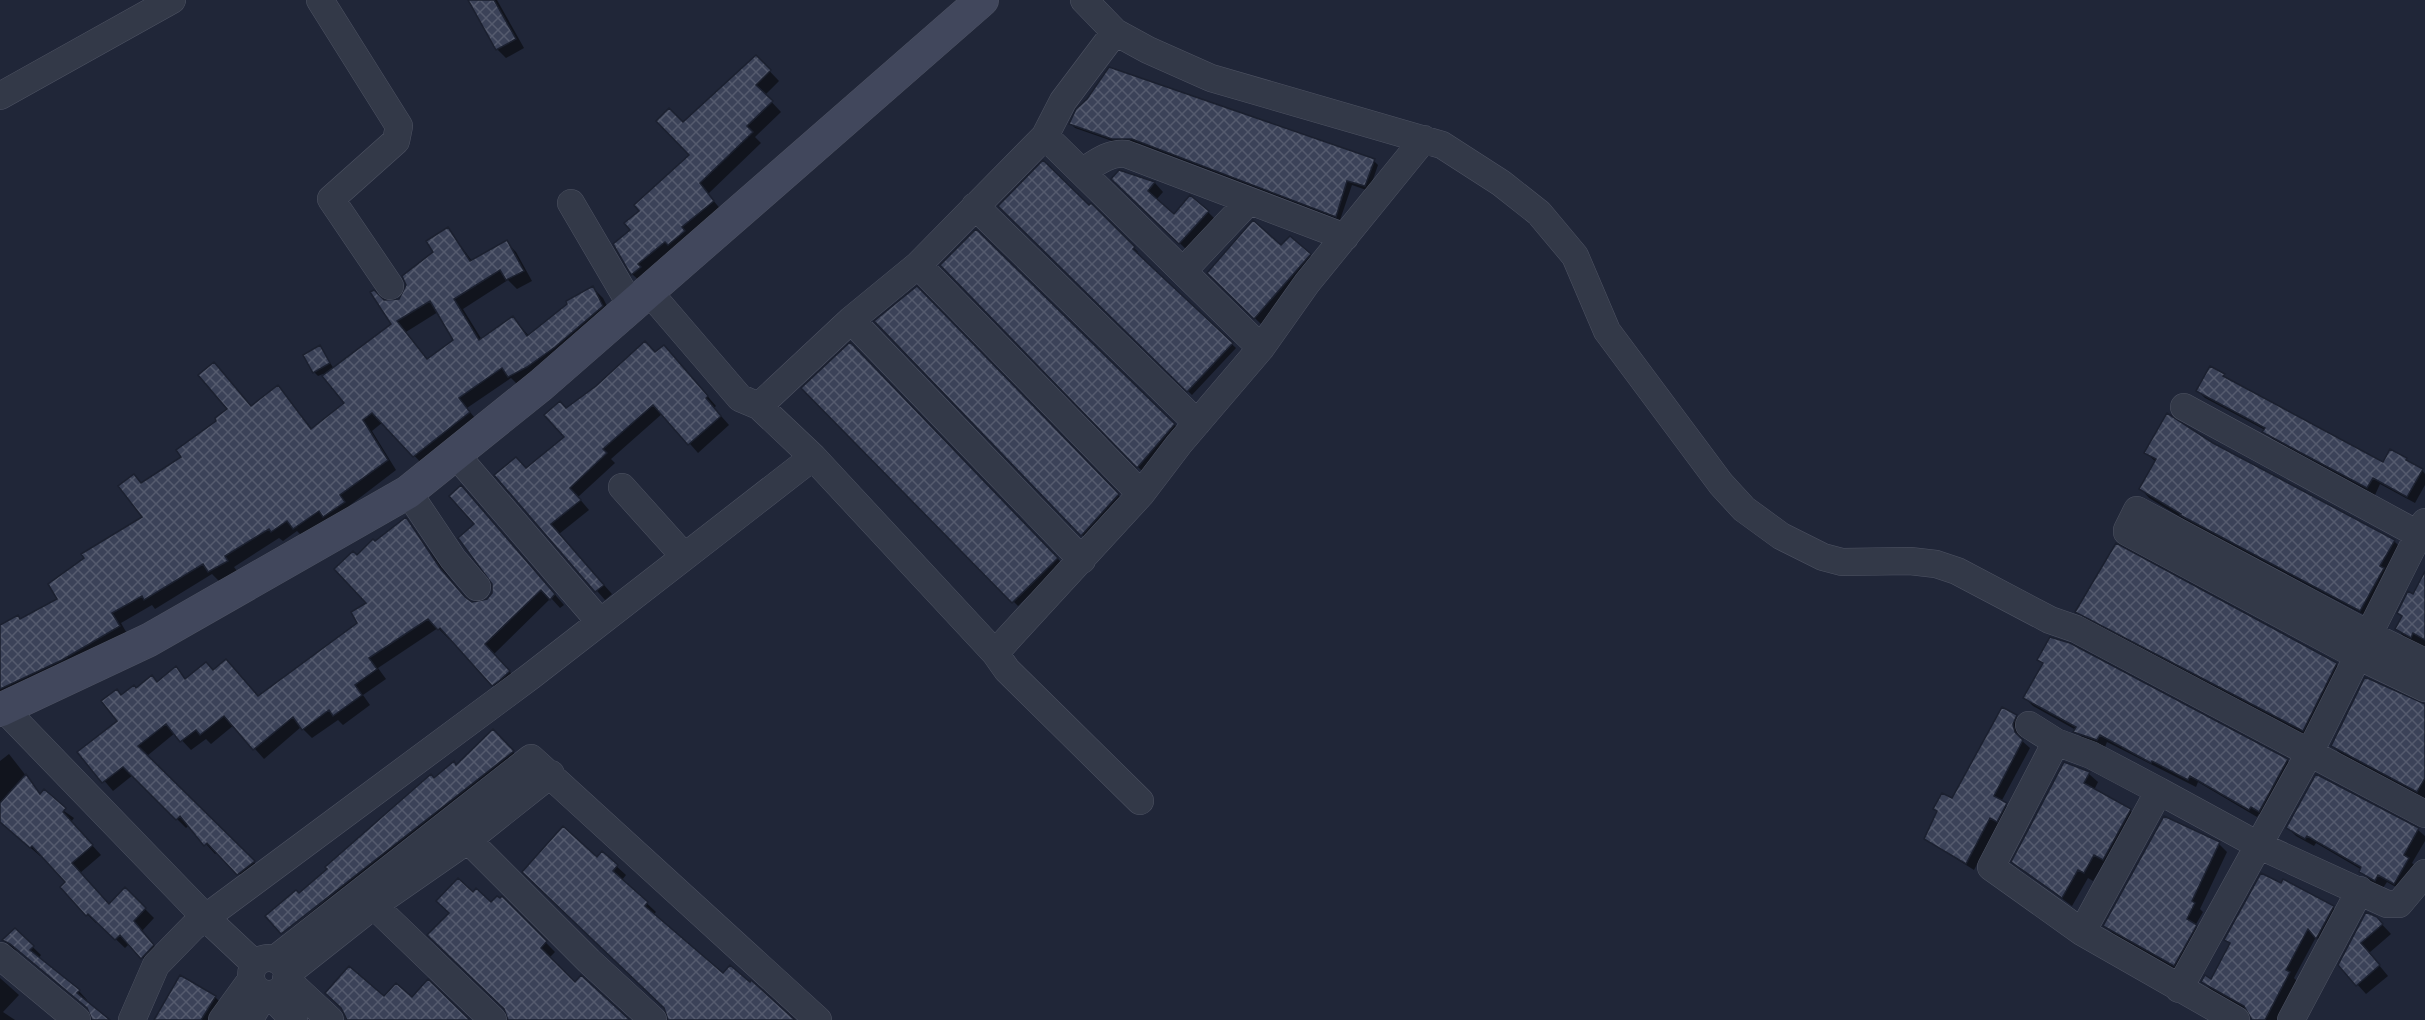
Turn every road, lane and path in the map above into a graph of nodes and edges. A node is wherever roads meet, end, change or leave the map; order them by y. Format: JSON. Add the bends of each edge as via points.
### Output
{"nodes":[{"id":1,"x":172,"y":0,"type":"edge"},
{"id":2,"x":320,"y":0,"type":"edge"},
{"id":3,"x":982,"y":0,"type":"edge"},
{"id":4,"x":1084,"y":0,"type":"edge"},
{"id":5,"x":1115,"y":32,"type":"junction"},
{"id":6,"x":0,"y":96,"type":"edge"},
{"id":7,"x":1045,"y":136,"type":"junction"},
{"id":8,"x":1424,"y":139,"type":"junction"},
{"id":9,"x":1082,"y":172,"type":"junction"},
{"id":10,"x":1248,"y":202,"type":"junction"},
{"id":11,"x":571,"y":203,"type":"dead end"},
{"id":12,"x":975,"y":206,"type":"junction"},
{"id":13,"x":1345,"y":237,"type":"junction"},
{"id":14,"x":918,"y":265,"type":"junction"},
{"id":15,"x":1183,"y":271,"type":"junction"},
{"id":16,"x":390,"y":286,"type":"dead end"},
{"id":17,"x":640,"y":300,"type":"junction"},
{"id":18,"x":851,"y":320,"type":"junction"},
{"id":19,"x":1261,"y":348,"type":"junction"},
{"id":20,"x":759,"y":406,"type":"junction"},
{"id":21,"x":2184,"y":407,"type":"dead end"},
{"id":22,"x":1197,"y":423,"type":"junction"},
{"id":23,"x":456,"y":455,"type":"junction"},
{"id":24,"x":813,"y":457,"type":"junction"},
{"id":25,"x":622,"y":487,"type":"dead end"},
{"id":26,"x":408,"y":492,"type":"junction"},
{"id":27,"x":1141,"y":494,"type":"junction"},
{"id":28,"x":2423,"y":532,"type":"edge"},
{"id":29,"x":684,"y":556,"type":"junction"},
{"id":30,"x":1082,"y":560,"type":"junction"},
{"id":31,"x":477,"y":587,"type":"dead end"},
{"id":32,"x":600,"y":622,"type":"junction"},
{"id":33,"x":2364,"y":646,"type":"junction"},
{"id":34,"x":995,"y":653,"type":"junction"},
{"id":35,"x":2425,"y":662,"type":"edge"},
{"id":36,"x":2425,"y":688,"type":"edge"},
{"id":37,"x":2,"y":709,"type":"edge"},
{"id":38,"x":2029,"y":725,"type":"dead end"},
{"id":39,"x":2056,"y":742,"type":"junction"},
{"id":40,"x":2310,"y":752,"type":"junction"},
{"id":41,"x":2159,"y":791,"type":"junction"},
{"id":42,"x":1140,"y":801,"type":"dead end"},
{"id":43,"x":2425,"y":814,"type":"edge"},
{"id":44,"x":459,"y":832,"type":"junction"},
{"id":45,"x":2258,"y":845,"type":"junction"},
{"id":46,"x":2425,"y":873,"type":"edge"},
{"id":47,"x":2360,"y":891,"type":"junction"},
{"id":48,"x":366,"y":899,"type":"junction"},
{"id":49,"x":206,"y":918,"type":"junction"},
{"id":50,"x":2082,"y":932,"type":"junction"},
{"id":51,"x":0,"y":957,"type":"edge"},
{"id":52,"x":270,"y":978,"type":"junction"},
{"id":53,"x":2179,"y":988,"type":"junction"},
{"id":54,"x":77,"y":1020,"type":"edge"},
{"id":55,"x":132,"y":1020,"type":"edge"},
{"id":56,"x":222,"y":1020,"type":"edge"},
{"id":57,"x":249,"y":1020,"type":"edge"},
{"id":58,"x":294,"y":1020,"type":"edge"},
{"id":59,"x":330,"y":1020,"type":"edge"},
{"id":60,"x":493,"y":1020,"type":"edge"},
{"id":61,"x":652,"y":1020,"type":"edge"},
{"id":62,"x":818,"y":1020,"type":"edge"},
{"id":63,"x":2236,"y":1020,"type":"edge"},
{"id":64,"x":2291,"y":1020,"type":"edge"}],
"edges":[{"from":1,"to":6,"type":"street"},
{"from":2,"to":16,"type":"street","via":[[399,126],[396,141],[331,199]]},
{"from":3,"to":17,"type":"street"},
{"from":4,"to":5,"type":"street"},
{"from":5,"to":7,"type":"street","via":[[1063,101]]},
{"from":5,"to":8,"type":"street","via":[[1211,78]]},
{"from":7,"to":9,"type":"street"},
{"from":7,"to":12,"type":"street"},
{"from":8,"to":13,"type":"street"},
{"from":8,"to":40,"type":"street","via":[[1464,157],[1539,213],[1575,256],[1607,331],[1744,509],[1780,536],[1842,562],[1910,561],[1957,571]]},
{"from":9,"to":10,"type":"street","via":[[1105,157],[1126,154]]},
{"from":9,"to":15,"type":"street"},
{"from":10,"to":13,"type":"street"},
{"from":10,"to":15,"type":"street"},
{"from":11,"to":17,"type":"street"},
{"from":12,"to":14,"type":"street"},
{"from":12,"to":22,"type":"street"},
{"from":13,"to":19,"type":"street"},
{"from":14,"to":18,"type":"street"},
{"from":14,"to":27,"type":"street"},
{"from":15,"to":19,"type":"street"},
{"from":17,"to":20,"type":"street","via":[[740,398]]},
{"from":17,"to":23,"type":"street"},
{"from":18,"to":20,"type":"street"},
{"from":18,"to":30,"type":"street"},
{"from":19,"to":22,"type":"street"},
{"from":20,"to":24,"type":"street"},
{"from":21,"to":28,"type":"street"},
{"from":22,"to":27,"type":"street"},
{"from":23,"to":26,"type":"street"},
{"from":23,"to":32,"type":"street"},
{"from":24,"to":29,"type":"street"},
{"from":24,"to":34,"type":"street"},
{"from":25,"to":29,"type":"street"},
{"from":26,"to":31,"type":"street"},
{"from":26,"to":37,"type":"street","via":[[149,640]]},
{"from":27,"to":30,"type":"street"},
{"from":28,"to":33,"type":"street"},
{"from":29,"to":32,"type":"street"},
{"from":30,"to":34,"type":"street"},
{"from":32,"to":49,"type":"street"},
{"from":33,"to":33,"type":"street","via":[[2127,532],[2136,512],[2138,511]]},
{"from":33,"to":35,"type":"street"},
{"from":33,"to":36,"type":"street"},
{"from":33,"to":40,"type":"street"},
{"from":34,"to":42,"type":"street","via":[[1007,670]]},
{"from":37,"to":49,"type":"street"},
{"from":38,"to":39,"type":"street"},
{"from":39,"to":41,"type":"street","via":[[2091,755]]},
{"from":39,"to":50,"type":"street","via":[[1991,867]]},
{"from":40,"to":43,"type":"street"},
{"from":40,"to":45,"type":"street"},
{"from":41,"to":45,"type":"street"},
{"from":41,"to":50,"type":"street"},
{"from":44,"to":48,"type":"street"},
{"from":44,"to":61,"type":"street"},
{"from":44,"to":62,"type":"street","via":[[551,774]]},
{"from":45,"to":47,"type":"street"},
{"from":45,"to":53,"type":"street"},
{"from":46,"to":47,"type":"street","via":[[2398,904],[2387,904]]},
{"from":47,"to":64,"type":"street"},
{"from":48,"to":52,"type":"street"},
{"from":48,"to":60,"type":"street"},
{"from":49,"to":52,"type":"street"},
{"from":49,"to":55,"type":"street","via":[[156,965]]},
{"from":50,"to":53,"type":"street"},
{"from":51,"to":54,"type":"street"},
{"from":52,"to":56,"type":"street"},
{"from":52,"to":57,"type":"street"},
{"from":52,"to":58,"type":"street"},
{"from":52,"to":59,"type":"street"},
{"from":53,"to":63,"type":"street"}]}
